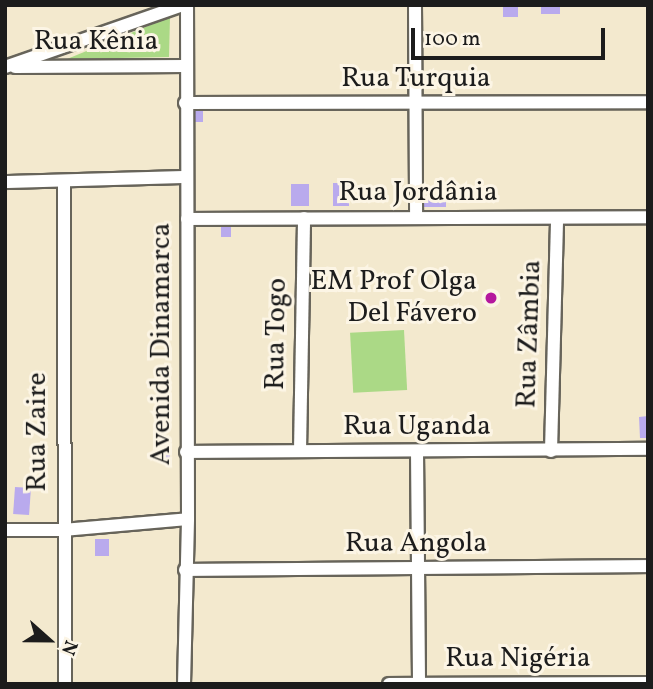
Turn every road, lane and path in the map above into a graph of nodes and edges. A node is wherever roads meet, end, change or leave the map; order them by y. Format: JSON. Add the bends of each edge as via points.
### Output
{"nodes":[{"id":1,"x":185,"y":5,"type":"edge"},
{"id":2,"x":415,"y":5,"type":"edge"},
{"id":3,"x":186,"y":66,"type":"junction"},
{"id":4,"x":5,"y":67,"type":"edge"},
{"id":5,"x":648,"y":102,"type":"edge"},
{"id":6,"x":185,"y":103,"type":"junction"},
{"id":7,"x":416,"y":104,"type":"junction"},
{"id":8,"x":186,"y":177,"type":"junction"},
{"id":9,"x":64,"y":181,"type":"junction"},
{"id":10,"x":5,"y":182,"type":"edge"},
{"id":11,"x":648,"y":217,"type":"edge"},
{"id":12,"x":304,"y":218,"type":"junction"},
{"id":13,"x":415,"y":218,"type":"junction"},
{"id":14,"x":557,"y":218,"type":"junction"},
{"id":15,"x":187,"y":219,"type":"junction"},
{"id":16,"x":648,"y":449,"type":"edge"},
{"id":17,"x":300,"y":451,"type":"junction"},
{"id":18,"x":417,"y":451,"type":"junction"},
{"id":19,"x":551,"y":451,"type":"junction"},
{"id":20,"x":186,"y":452,"type":"junction"},
{"id":21,"x":188,"y":519,"type":"junction"},
{"id":22,"x":5,"y":530,"type":"edge"},
{"id":23,"x":63,"y":530,"type":"junction"},
{"id":24,"x":648,"y":566,"type":"edge"},
{"id":25,"x":417,"y":568,"type":"junction"},
{"id":26,"x":185,"y":570,"type":"junction"},
{"id":27,"x":648,"y":683,"type":"edge"},
{"id":28,"x":65,"y":684,"type":"edge"},
{"id":29,"x":184,"y":684,"type":"edge"},
{"id":30,"x":389,"y":684,"type":"edge"},
{"id":31,"x":419,"y":684,"type":"edge"}],
"edges":[{"from":1,"to":3,"type":"street","name":"Avenida Dinamarca"},
{"from":1,"to":4,"type":"street"},
{"from":2,"to":7,"type":"street"},
{"from":3,"to":4,"type":"street","name":"Rua Kênia"},
{"from":3,"to":6,"type":"street","name":"Avenida Dinamarca"},
{"from":5,"to":7,"type":"street","name":"Rua Turquia"},
{"from":6,"to":7,"type":"street","name":"Rua Turquia"},
{"from":6,"to":8,"type":"street","name":"Avenida Dinamarca"},
{"from":7,"to":13,"type":"street"},
{"from":8,"to":9,"type":"street"},
{"from":8,"to":15,"type":"street","name":"Avenida Dinamarca"},
{"from":9,"to":10,"type":"street"},
{"from":9,"to":23,"type":"street","name":"Rua Zaire"},
{"from":11,"to":14,"type":"street","name":"Rua Jordânia"},
{"from":12,"to":13,"type":"street","name":"Rua Jordânia"},
{"from":12,"to":15,"type":"street","name":"Rua Jordânia"},
{"from":12,"to":17,"type":"street","name":"Rua Togo"},
{"from":13,"to":14,"type":"street","name":"Rua Jordânia"},
{"from":14,"to":19,"type":"street","name":"Rua Zâmbia"},
{"from":15,"to":20,"type":"street","name":"Avenida Dinamarca"},
{"from":16,"to":19,"type":"street","name":"Rua Uganda"},
{"from":17,"to":18,"type":"street","name":"Rua Uganda"},
{"from":17,"to":20,"type":"street","name":"Rua Uganda"},
{"from":18,"to":19,"type":"street","name":"Rua Uganda"},
{"from":18,"to":25,"type":"street"},
{"from":20,"to":21,"type":"street","name":"Avenida Dinamarca"},
{"from":21,"to":23,"type":"street"},
{"from":21,"to":26,"type":"street","name":"Avenida Dinamarca"},
{"from":22,"to":23,"type":"street"},
{"from":23,"to":28,"type":"street","name":"Rua Zaire"},
{"from":24,"to":25,"type":"street","name":"Rua Angola"},
{"from":25,"to":26,"type":"street","name":"Rua Angola"},
{"from":25,"to":31,"type":"street"},
{"from":26,"to":29,"type":"street","name":"Avenida Dinamarca"},
{"from":27,"to":31,"type":"street","name":"Rua Nigéria"},
{"from":30,"to":31,"type":"street","name":"Rua Nigéria"}]}
